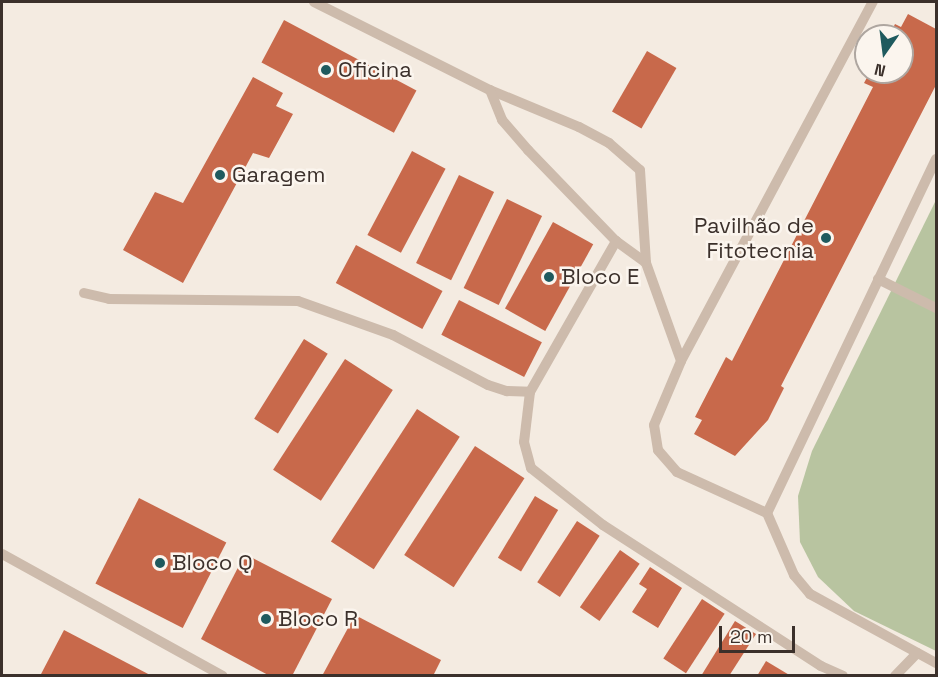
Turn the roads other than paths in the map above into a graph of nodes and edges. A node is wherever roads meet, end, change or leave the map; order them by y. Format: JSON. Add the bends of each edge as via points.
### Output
{"nodes":[{"id":1,"x":314,"y":2,"type":"edge"},
{"id":2,"x":873,"y":2,"type":"edge"},
{"id":3,"x":490,"y":90,"type":"junction"},
{"id":4,"x":936,"y":159,"type":"edge"},
{"id":5,"x":616,"y":241,"type":"junction"},
{"id":6,"x":646,"y":263,"type":"junction"},
{"id":7,"x":878,"y":279,"type":"junction"},
{"id":8,"x":84,"y":292,"type":"dead end"},
{"id":9,"x":936,"y":308,"type":"edge"},
{"id":10,"x":681,"y":361,"type":"junction"},
{"id":11,"x":530,"y":392,"type":"junction"},
{"id":12,"x":767,"y":513,"type":"junction"},
{"id":13,"x":2,"y":554,"type":"edge"},
{"id":14,"x":917,"y":653,"type":"junction"},
{"id":15,"x":936,"y":663,"type":"edge"},
{"id":16,"x":223,"y":675,"type":"edge"},
{"id":17,"x":843,"y":675,"type":"edge"},
{"id":18,"x":895,"y":675,"type":"edge"}],
"edges":[{"from":1,"to":3,"type":"lane"},
{"from":2,"to":10,"type":"lane"},
{"from":3,"to":5,"type":"lane","via":[[502,120]]},
{"from":3,"to":6,"type":"lane","via":[[609,143],[640,170]]},
{"from":4,"to":7,"type":"lane"},
{"from":5,"to":6,"type":"lane"},
{"from":5,"to":11,"type":"lane"},
{"from":6,"to":10,"type":"lane"},
{"from":7,"to":9,"type":"lane"},
{"from":7,"to":12,"type":"lane"},
{"from":8,"to":11,"type":"lane","via":[[109,299],[298,301],[393,335],[488,385],[507,392]]},
{"from":10,"to":12,"type":"lane","via":[[654,425],[658,450],[677,472]]},
{"from":11,"to":17,"type":"lane","via":[[524,442],[531,468],[603,525],[821,666]]},
{"from":12,"to":14,"type":"lane","via":[[794,575],[810,594]]},
{"from":13,"to":16,"type":"lane"},
{"from":14,"to":15,"type":"lane"},
{"from":14,"to":18,"type":"lane"}]}
